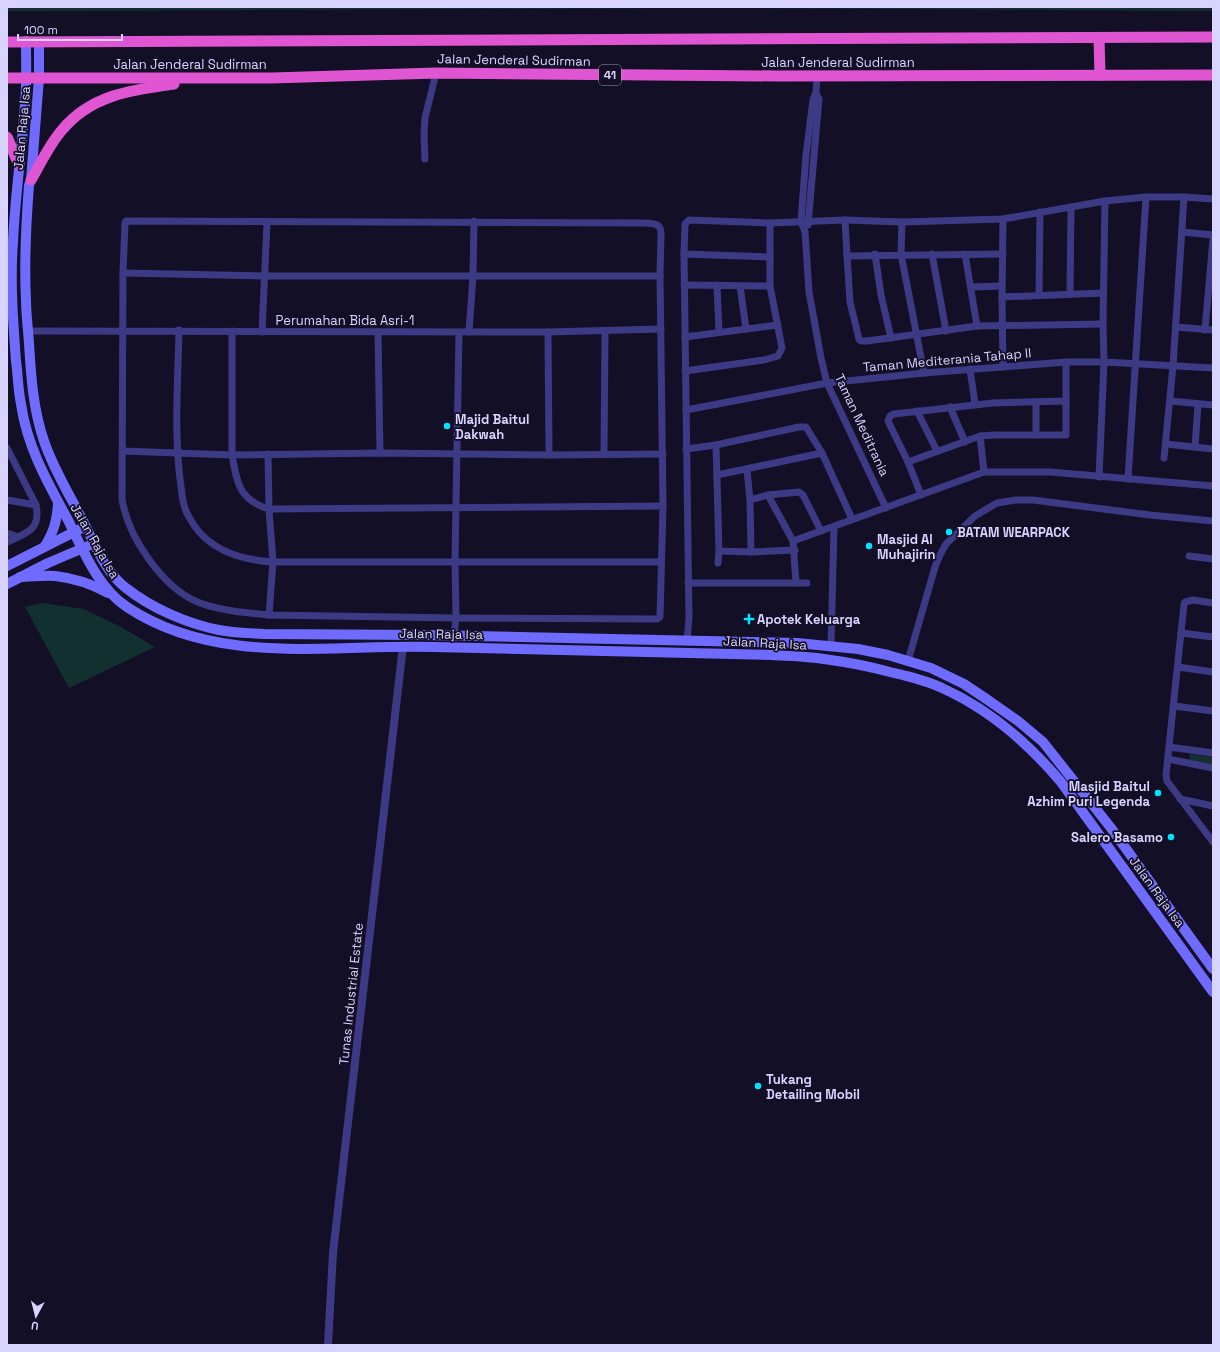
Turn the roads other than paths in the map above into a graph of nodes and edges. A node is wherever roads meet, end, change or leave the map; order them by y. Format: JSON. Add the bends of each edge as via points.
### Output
{"nodes":[{"id":1,"x":1213,"y":37,"type":"edge"},
{"id":2,"x":1100,"y":38,"type":"junction"},
{"id":3,"x":7,"y":42,"type":"edge"},
{"id":4,"x":26,"y":42,"type":"junction"},
{"id":5,"x":39,"y":42,"type":"junction"},
{"id":6,"x":436,"y":73,"type":"junction"},
{"id":7,"x":1100,"y":75,"type":"junction"},
{"id":8,"x":1213,"y":75,"type":"edge"},
{"id":9,"x":817,"y":76,"type":"junction"},
{"id":10,"x":7,"y":78,"type":"edge"},
{"id":11,"x":26,"y":78,"type":"junction"},
{"id":12,"x":39,"y":78,"type":"junction"},
{"id":13,"x":213,"y":78,"type":"junction"},
{"id":14,"x":816,"y":98,"type":"junction"},
{"id":15,"x":7,"y":137,"type":"edge"},
{"id":16,"x":425,"y":159,"type":"dead end"},
{"id":17,"x":19,"y":165,"type":"junction"},
{"id":18,"x":31,"y":180,"type":"junction"},
{"id":19,"x":803,"y":191,"type":"junction"},
{"id":20,"x":811,"y":192,"type":"junction"},
{"id":21,"x":1146,"y":197,"type":"junction"},
{"id":22,"x":1184,"y":197,"type":"junction"},
{"id":23,"x":1213,"y":199,"type":"edge"},
{"id":24,"x":1105,"y":201,"type":"junction"},
{"id":25,"x":1071,"y":207,"type":"junction"},
{"id":26,"x":1040,"y":212,"type":"junction"},
{"id":27,"x":1003,"y":219,"type":"junction"},
{"id":28,"x":845,"y":220,"type":"junction"},
{"id":29,"x":474,"y":221,"type":"junction"},
{"id":30,"x":801,"y":221,"type":"junction"},
{"id":31,"x":809,"y":221,"type":"junction"},
{"id":32,"x":902,"y":222,"type":"junction"},
{"id":33,"x":267,"y":223,"type":"junction"},
{"id":34,"x":770,"y":223,"type":"junction"},
{"id":35,"x":805,"y":232,"type":"junction"},
{"id":36,"x":1182,"y":232,"type":"junction"},
{"id":37,"x":1213,"y":235,"type":"edge"},
{"id":38,"x":1213,"y":239,"type":"edge"},
{"id":39,"x":684,"y":254,"type":"junction"},
{"id":40,"x":875,"y":254,"type":"junction"},
{"id":41,"x":901,"y":254,"type":"junction"},
{"id":42,"x":932,"y":254,"type":"junction"},
{"id":43,"x":965,"y":254,"type":"junction"},
{"id":44,"x":1003,"y":254,"type":"junction"},
{"id":45,"x":847,"y":256,"type":"junction"},
{"id":46,"x":770,"y":257,"type":"junction"},
{"id":47,"x":123,"y":273,"type":"junction"},
{"id":48,"x":264,"y":276,"type":"junction"},
{"id":49,"x":473,"y":276,"type":"junction"},
{"id":50,"x":660,"y":276,"type":"junction"},
{"id":51,"x":684,"y":285,"type":"junction"},
{"id":52,"x":717,"y":285,"type":"junction"},
{"id":53,"x":740,"y":286,"type":"junction"},
{"id":54,"x":770,"y":286,"type":"junction"},
{"id":55,"x":1002,"y":286,"type":"junction"},
{"id":56,"x":971,"y":287,"type":"junction"},
{"id":57,"x":1103,"y":293,"type":"junction"},
{"id":58,"x":1070,"y":294,"type":"junction"},
{"id":59,"x":1039,"y":295,"type":"junction"},
{"id":60,"x":1002,"y":297,"type":"junction"},
{"id":61,"x":1103,"y":324,"type":"junction"},
{"id":62,"x":778,"y":325,"type":"junction"},
{"id":63,"x":1003,"y":325,"type":"junction"},
{"id":64,"x":977,"y":326,"type":"junction"},
{"id":65,"x":1176,"y":327,"type":"junction"},
{"id":66,"x":661,"y":329,"type":"junction"},
{"id":67,"x":746,"y":329,"type":"junction"},
{"id":68,"x":10,"y":330,"type":"edge"},
{"id":69,"x":123,"y":330,"type":"junction"},
{"id":70,"x":179,"y":330,"type":"junction"},
{"id":71,"x":946,"y":330,"type":"junction"},
{"id":72,"x":1205,"y":330,"type":"junction"},
{"id":73,"x":1213,"y":330,"type":"edge"},
{"id":74,"x":28,"y":331,"type":"junction"},
{"id":75,"x":232,"y":331,"type":"junction"},
{"id":76,"x":605,"y":331,"type":"junction"},
{"id":77,"x":262,"y":332,"type":"junction"},
{"id":78,"x":378,"y":332,"type":"junction"},
{"id":79,"x":469,"y":332,"type":"junction"},
{"id":80,"x":548,"y":332,"type":"junction"},
{"id":81,"x":719,"y":332,"type":"junction"},
{"id":82,"x":459,"y":333,"type":"junction"},
{"id":83,"x":917,"y":334,"type":"junction"},
{"id":84,"x":685,"y":337,"type":"junction"},
{"id":85,"x":891,"y":338,"type":"junction"},
{"id":86,"x":1066,"y":362,"type":"junction"},
{"id":87,"x":1104,"y":362,"type":"junction"},
{"id":88,"x":1136,"y":364,"type":"junction"},
{"id":89,"x":1173,"y":366,"type":"junction"},
{"id":90,"x":1003,"y":367,"type":"junction"},
{"id":91,"x":1213,"y":368,"type":"edge"},
{"id":92,"x":970,"y":369,"type":"junction"},
{"id":93,"x":685,"y":371,"type":"junction"},
{"id":94,"x":924,"y":373,"type":"junction"},
{"id":95,"x":827,"y":383,"type":"junction"},
{"id":96,"x":1066,"y":401,"type":"junction"},
{"id":97,"x":1170,"y":401,"type":"junction"},
{"id":98,"x":1036,"y":402,"type":"junction"},
{"id":99,"x":975,"y":404,"type":"junction"},
{"id":100,"x":1198,"y":404,"type":"junction"},
{"id":101,"x":1213,"y":405,"type":"edge"},
{"id":102,"x":950,"y":407,"type":"junction"},
{"id":103,"x":686,"y":410,"type":"junction"},
{"id":104,"x":917,"y":411,"type":"junction"},
{"id":105,"x":1036,"y":435,"type":"junction"},
{"id":106,"x":980,"y":436,"type":"junction"},
{"id":107,"x":965,"y":442,"type":"junction"},
{"id":108,"x":1166,"y":444,"type":"junction"},
{"id":109,"x":716,"y":445,"type":"junction"},
{"id":110,"x":1195,"y":447,"type":"junction"},
{"id":111,"x":7,"y":448,"type":"edge"},
{"id":112,"x":686,"y":448,"type":"junction"},
{"id":113,"x":1213,"y":448,"type":"edge"},
{"id":114,"x":123,"y":451,"type":"junction"},
{"id":115,"x":937,"y":451,"type":"junction"},
{"id":116,"x":380,"y":453,"type":"junction"},
{"id":117,"x":177,"y":454,"type":"junction"},
{"id":118,"x":268,"y":454,"type":"junction"},
{"id":119,"x":604,"y":454,"type":"junction"},
{"id":120,"x":663,"y":454,"type":"junction"},
{"id":121,"x":822,"y":454,"type":"junction"},
{"id":122,"x":232,"y":455,"type":"junction"},
{"id":123,"x":457,"y":455,"type":"junction"},
{"id":124,"x":549,"y":455,"type":"junction"},
{"id":125,"x":1164,"y":458,"type":"dead end"},
{"id":126,"x":908,"y":462,"type":"junction"},
{"id":127,"x":747,"y":470,"type":"junction"},
{"id":128,"x":984,"y":472,"type":"junction"},
{"id":129,"x":717,"y":475,"type":"junction"},
{"id":130,"x":1099,"y":477,"type":"junction"},
{"id":131,"x":1128,"y":478,"type":"junction"},
{"id":132,"x":1213,"y":486,"type":"edge"},
{"id":133,"x":768,"y":495,"type":"junction"},
{"id":134,"x":921,"y":495,"type":"junction"},
{"id":135,"x":7,"y":500,"type":"edge"},
{"id":136,"x":58,"y":500,"type":"junction"},
{"id":137,"x":750,"y":500,"type":"junction"},
{"id":138,"x":36,"y":505,"type":"junction"},
{"id":139,"x":663,"y":506,"type":"junction"},
{"id":140,"x":457,"y":508,"type":"junction"},
{"id":141,"x":886,"y":508,"type":"junction"},
{"id":142,"x":269,"y":509,"type":"junction"},
{"id":143,"x":852,"y":519,"type":"junction"},
{"id":144,"x":1213,"y":521,"type":"edge"},
{"id":145,"x":85,"y":526,"type":"junction"},
{"id":146,"x":834,"y":527,"type":"junction"},
{"id":147,"x":822,"y":531,"type":"junction"},
{"id":148,"x":74,"y":532,"type":"junction"},
{"id":149,"x":7,"y":533,"type":"edge"},
{"id":150,"x":18,"y":537,"type":"junction"},
{"id":151,"x":793,"y":541,"type":"junction"},
{"id":152,"x":7,"y":542,"type":"edge"},
{"id":153,"x":94,"y":543,"type":"junction"},
{"id":154,"x":45,"y":546,"type":"junction"},
{"id":155,"x":83,"y":548,"type":"junction"},
{"id":156,"x":795,"y":550,"type":"junction"},
{"id":157,"x":719,"y":551,"type":"junction"},
{"id":158,"x":751,"y":552,"type":"junction"},
{"id":159,"x":1190,"y":556,"type":"dead end"},
{"id":160,"x":1213,"y":559,"type":"edge"},
{"id":161,"x":455,"y":561,"type":"junction"},
{"id":162,"x":273,"y":562,"type":"junction"},
{"id":163,"x":661,"y":562,"type":"junction"},
{"id":164,"x":718,"y":563,"type":"dead end"},
{"id":165,"x":7,"y":566,"type":"edge"},
{"id":166,"x":20,"y":577,"type":"junction"},
{"id":167,"x":688,"y":583,"type":"junction"},
{"id":168,"x":796,"y":583,"type":"junction"},
{"id":169,"x":807,"y":583,"type":"dead end"},
{"id":170,"x":7,"y":584,"type":"edge"},
{"id":171,"x":113,"y":595,"type":"junction"},
{"id":172,"x":1213,"y":602,"type":"edge"},
{"id":173,"x":269,"y":614,"type":"junction"},
{"id":174,"x":456,"y":618,"type":"junction"},
{"id":175,"x":1181,"y":632,"type":"junction"},
{"id":176,"x":404,"y":635,"type":"junction"},
{"id":177,"x":454,"y":636,"type":"junction"},
{"id":178,"x":1213,"y":637,"type":"edge"},
{"id":179,"x":687,"y":640,"type":"junction"},
{"id":180,"x":403,"y":646,"type":"junction"},
{"id":181,"x":832,"y":646,"type":"junction"},
{"id":182,"x":908,"y":661,"type":"junction"},
{"id":183,"x":1178,"y":667,"type":"junction"},
{"id":184,"x":1213,"y":672,"type":"edge"},
{"id":185,"x":985,"y":698,"type":"junction"},
{"id":186,"x":1174,"y":706,"type":"junction"},
{"id":187,"x":978,"y":708,"type":"junction"},
{"id":188,"x":1213,"y":711,"type":"edge"},
{"id":189,"x":1169,"y":747,"type":"junction"},
{"id":190,"x":1213,"y":753,"type":"edge"},
{"id":191,"x":1168,"y":759,"type":"junction"},
{"id":192,"x":1213,"y":768,"type":"edge"},
{"id":193,"x":1180,"y":799,"type":"junction"},
{"id":194,"x":1213,"y":806,"type":"edge"},
{"id":195,"x":1213,"y":842,"type":"edge"},
{"id":196,"x":1213,"y":969,"type":"edge"},
{"id":197,"x":1213,"y":992,"type":"edge"},
{"id":198,"x":328,"y":1345,"type":"edge"}],
"edges":[{"from":1,"to":2,"type":"highway","name":"Jalan Jenderal Sudirman"},
{"from":2,"to":5,"type":"highway","name":"Jalan Jenderal Sudirman"},
{"from":2,"to":7,"type":"highway"},
{"from":3,"to":4,"type":"highway","name":"Jalan Jenderal Sudirman"},
{"from":4,"to":5,"type":"highway","name":"Jalan Jenderal Sudirman"},
{"from":4,"to":11,"type":"main road","name":"Jalan Raja Isa"},
{"from":5,"to":12,"type":"main road","name":"Jalan Raja Isa"},
{"from":6,"to":9,"type":"highway","name":"Jalan Jenderal Sudirman","number":"41"},
{"from":6,"to":13,"type":"highway","name":"Jalan Jenderal Sudirman","number":"41"},
{"from":6,"to":16,"type":"street","via":[[425,118]]},
{"from":7,"to":8,"type":"highway","name":"Jalan Jenderal Sudirman","number":"41"},
{"from":7,"to":9,"type":"highway","name":"Jalan Jenderal Sudirman","number":"41"},
{"from":9,"to":14,"type":"street","name":"Taman Meditrania"},
{"from":10,"to":11,"type":"highway","name":"Jalan Jenderal Sudirman","number":"41"},
{"from":11,"to":12,"type":"highway","name":"Jalan Jenderal Sudirman","number":"41"},
{"from":11,"to":17,"type":"main road","name":"Jalan Raja Isa","via":[[26,103]]},
{"from":12,"to":13,"type":"highway","name":"Jalan Jenderal Sudirman","number":"41"},
{"from":12,"to":18,"type":"main road","name":"Jalan Raja Isa"},
{"from":13,"to":18,"type":"highway","via":[[124,92],[104,98],[72,119],[61,131]]},
{"from":14,"to":19,"type":"street","name":"Taman Meditrania"},
{"from":14,"to":20,"type":"street","name":"Taman Meditrania"},
{"from":15,"to":17,"type":"highway"},
{"from":17,"to":68,"type":"main road","name":"Jalan Raja Isa"},
{"from":18,"to":74,"type":"main road","name":"Jalan Raja Isa","via":[[25,241]]},
{"from":19,"to":20,"type":"street"},
{"from":19,"to":30,"type":"street","name":"Taman Meditrania"},
{"from":20,"to":31,"type":"street","name":"Taman Meditrania"},
{"from":21,"to":22,"type":"street"},
{"from":21,"to":24,"type":"street"},
{"from":21,"to":88,"type":"street"},
{"from":22,"to":23,"type":"street"},
{"from":22,"to":36,"type":"street"},
{"from":24,"to":25,"type":"street"},
{"from":24,"to":57,"type":"street"},
{"from":25,"to":26,"type":"street"},
{"from":25,"to":58,"type":"street"},
{"from":26,"to":27,"type":"street"},
{"from":26,"to":59,"type":"street"},
{"from":27,"to":32,"type":"street"},
{"from":27,"to":44,"type":"street"},
{"from":28,"to":31,"type":"street"},
{"from":28,"to":32,"type":"street"},
{"from":28,"to":45,"type":"street"},
{"from":29,"to":33,"type":"street"},
{"from":29,"to":49,"type":"street"},
{"from":29,"to":50,"type":"street","via":[[654,224],[661,228]]},
{"from":30,"to":31,"type":"street"},
{"from":30,"to":34,"type":"street"},
{"from":30,"to":35,"type":"street","name":"Taman Meditrania"},
{"from":31,"to":35,"type":"street","name":"Taman Meditrania"},
{"from":32,"to":41,"type":"street"},
{"from":33,"to":47,"type":"street","via":[[126,220]]},
{"from":33,"to":48,"type":"street"},
{"from":34,"to":39,"type":"street","via":[[689,220],[685,224]]},
{"from":34,"to":46,"type":"street"},
{"from":35,"to":95,"type":"street","name":"Taman Meditrania","via":[[810,292]]},
{"from":36,"to":37,"type":"street"},
{"from":36,"to":65,"type":"street"},
{"from":38,"to":72,"type":"street"},
{"from":39,"to":46,"type":"street"},
{"from":39,"to":51,"type":"street"},
{"from":40,"to":41,"type":"street"},
{"from":40,"to":45,"type":"street"},
{"from":40,"to":85,"type":"street"},
{"from":41,"to":42,"type":"street"},
{"from":41,"to":83,"type":"street"},
{"from":42,"to":43,"type":"street"},
{"from":42,"to":71,"type":"street"},
{"from":43,"to":44,"type":"street"},
{"from":43,"to":56,"type":"street"},
{"from":44,"to":55,"type":"street"},
{"from":45,"to":85,"type":"street","via":[[850,302],[858,336],[862,341]]},
{"from":46,"to":54,"type":"street"},
{"from":47,"to":48,"type":"street"},
{"from":47,"to":69,"type":"street"},
{"from":48,"to":49,"type":"street"},
{"from":48,"to":77,"type":"street"},
{"from":49,"to":50,"type":"street"},
{"from":49,"to":79,"type":"street"},
{"from":50,"to":66,"type":"street"},
{"from":51,"to":52,"type":"street"},
{"from":51,"to":84,"type":"street"},
{"from":52,"to":53,"type":"street"},
{"from":52,"to":81,"type":"street"},
{"from":53,"to":54,"type":"street"},
{"from":53,"to":67,"type":"street"},
{"from":54,"to":62,"type":"street"},
{"from":55,"to":56,"type":"street"},
{"from":55,"to":60,"type":"street"},
{"from":56,"to":64,"type":"street"},
{"from":57,"to":58,"type":"street"},
{"from":57,"to":61,"type":"street"},
{"from":58,"to":59,"type":"street"},
{"from":59,"to":60,"type":"street"},
{"from":60,"to":63,"type":"street"},
{"from":61,"to":63,"type":"street"},
{"from":61,"to":87,"type":"street"},
{"from":62,"to":67,"type":"street"},
{"from":62,"to":93,"type":"street","via":[[782,348],[778,356]]},
{"from":63,"to":64,"type":"street"},
{"from":63,"to":90,"type":"street"},
{"from":64,"to":71,"type":"street"},
{"from":65,"to":72,"type":"street"},
{"from":65,"to":89,"type":"street"},
{"from":66,"to":76,"type":"street","name":"Perumahan Bida Asri-1"},
{"from":66,"to":120,"type":"street"},
{"from":67,"to":81,"type":"street"},
{"from":68,"to":136,"type":"main road","name":"Jalan Raja Isa","via":[[24,422],[37,462]]},
{"from":69,"to":70,"type":"street","name":"Perumahan Bida Asri-1"},
{"from":69,"to":74,"type":"street","name":"Perumahan Bida Asri-1"},
{"from":69,"to":114,"type":"street"},
{"from":70,"to":75,"type":"street","name":"Perumahan Bida Asri-1"},
{"from":70,"to":117,"type":"street"},
{"from":71,"to":83,"type":"street"},
{"from":72,"to":73,"type":"street"},
{"from":74,"to":145,"type":"main road","name":"Jalan Raja Isa","via":[[36,411],[44,440],[51,460]]},
{"from":75,"to":77,"type":"street","name":"Perumahan Bida Asri-1"},
{"from":75,"to":122,"type":"street"},
{"from":76,"to":80,"type":"street","name":"Perumahan Bida Asri-1"},
{"from":76,"to":119,"type":"street"},
{"from":77,"to":78,"type":"street","name":"Perumahan Bida Asri-1"},
{"from":78,"to":82,"type":"street","name":"Perumahan Bida Asri-1"},
{"from":78,"to":116,"type":"street"},
{"from":79,"to":80,"type":"street","name":"Perumahan Bida Asri-1"},
{"from":79,"to":82,"type":"street","name":"Perumahan Bida Asri-1"},
{"from":80,"to":124,"type":"street"},
{"from":81,"to":84,"type":"street"},
{"from":82,"to":123,"type":"street"},
{"from":83,"to":85,"type":"street"},
{"from":83,"to":94,"type":"street"},
{"from":84,"to":93,"type":"street"},
{"from":86,"to":87,"type":"street","name":"Taman Mediterania Tahap II"},
{"from":86,"to":90,"type":"street","name":"Taman Mediterania Tahap II"},
{"from":86,"to":96,"type":"street"},
{"from":87,"to":88,"type":"street","name":"Taman Mediterania Tahap II"},
{"from":87,"to":130,"type":"street"},
{"from":88,"to":89,"type":"street","name":"Taman Mediterania Tahap II"},
{"from":88,"to":131,"type":"street"},
{"from":89,"to":91,"type":"street","name":"Taman Mediterania Tahap II"},
{"from":89,"to":97,"type":"street"},
{"from":90,"to":92,"type":"street","name":"Taman Mediterania Tahap II"},
{"from":92,"to":94,"type":"street","name":"Taman Mediterania Tahap II"},
{"from":92,"to":99,"type":"street"},
{"from":93,"to":103,"type":"street"},
{"from":94,"to":95,"type":"street","name":"Taman Mediterania Tahap II"},
{"from":95,"to":103,"type":"street","name":"Taman Mediterania Tahap II"},
{"from":95,"to":141,"type":"street","name":"Taman Meditrania"},
{"from":96,"to":98,"type":"street"},
{"from":96,"to":105,"type":"street","via":[[1066,435]]},
{"from":97,"to":100,"type":"street"},
{"from":97,"to":108,"type":"street"},
{"from":98,"to":99,"type":"street"},
{"from":98,"to":105,"type":"street"},
{"from":99,"to":102,"type":"street"},
{"from":100,"to":101,"type":"street"},
{"from":100,"to":110,"type":"street"},
{"from":102,"to":104,"type":"street"},
{"from":102,"to":107,"type":"street"},
{"from":103,"to":112,"type":"street"},
{"from":104,"to":115,"type":"street"},
{"from":104,"to":126,"type":"street","via":[[894,414],[888,421]]},
{"from":105,"to":106,"type":"street"},
{"from":106,"to":107,"type":"street"},
{"from":106,"to":128,"type":"street"},
{"from":107,"to":115,"type":"street"},
{"from":108,"to":110,"type":"street"},
{"from":108,"to":125,"type":"street"},
{"from":109,"to":112,"type":"street"},
{"from":109,"to":121,"type":"street","via":[[806,427]]},
{"from":109,"to":129,"type":"street"},
{"from":110,"to":113,"type":"street"},
{"from":111,"to":138,"type":"street"},
{"from":112,"to":167,"type":"street"},
{"from":114,"to":117,"type":"street"},
{"from":114,"to":173,"type":"street","via":[[124,508],[131,529],[153,564],[175,587],[200,603],[248,613]]},
{"from":115,"to":126,"type":"street"},
{"from":116,"to":118,"type":"street"},
{"from":116,"to":123,"type":"street"},
{"from":117,"to":122,"type":"street"},
{"from":117,"to":162,"type":"street","via":[[183,504],[197,529],[208,541],[224,551],[253,561]]},
{"from":118,"to":122,"type":"street"},
{"from":118,"to":142,"type":"street"},
{"from":119,"to":120,"type":"street"},
{"from":119,"to":124,"type":"street"},
{"from":120,"to":139,"type":"street"},
{"from":121,"to":127,"type":"street"},
{"from":121,"to":143,"type":"street"},
{"from":122,"to":142,"type":"street","via":[[235,476],[241,490],[246,497]]},
{"from":123,"to":124,"type":"street"},
{"from":123,"to":140,"type":"street"},
{"from":126,"to":134,"type":"street"},
{"from":127,"to":129,"type":"street"},
{"from":127,"to":137,"type":"street"},
{"from":128,"to":130,"type":"street","via":[[1050,472]]},
{"from":128,"to":134,"type":"street"},
{"from":129,"to":157,"type":"street"},
{"from":130,"to":131,"type":"street"},
{"from":131,"to":132,"type":"street"},
{"from":133,"to":137,"type":"street"},
{"from":133,"to":147,"type":"street","via":[[800,493]]},
{"from":133,"to":151,"type":"street"},
{"from":134,"to":141,"type":"street"},
{"from":135,"to":138,"type":"street"},
{"from":136,"to":148,"type":"main road","name":"Jalan Raja Isa"},
{"from":136,"to":154,"type":"main road","via":[[54,531]]},
{"from":137,"to":158,"type":"street"},
{"from":138,"to":150,"type":"street","via":[[36,525]]},
{"from":139,"to":140,"type":"street"},
{"from":139,"to":163,"type":"street"},
{"from":140,"to":142,"type":"street"},
{"from":140,"to":161,"type":"street"},
{"from":141,"to":143,"type":"street"},
{"from":142,"to":162,"type":"street"},
{"from":143,"to":146,"type":"street"},
{"from":144,"to":182,"type":"street","via":[[1033,500],[997,503],[975,516],[946,544],[927,592]]},
{"from":145,"to":148,"type":"main road"},
{"from":145,"to":153,"type":"main road","name":"Jalan Raja Isa"},
{"from":146,"to":147,"type":"street"},
{"from":146,"to":181,"type":"street"},
{"from":147,"to":151,"type":"street"},
{"from":148,"to":154,"type":"main road"},
{"from":148,"to":155,"type":"main road","name":"Jalan Raja Isa"},
{"from":149,"to":150,"type":"street"},
{"from":150,"to":152,"type":"street"},
{"from":151,"to":156,"type":"street"},
{"from":153,"to":155,"type":"main road"},
{"from":153,"to":176,"type":"main road","name":"Jalan Raja Isa","via":[[112,574],[125,588],[165,611],[205,626],[232,632],[264,634]]},
{"from":154,"to":165,"type":"main road"},
{"from":155,"to":166,"type":"main road"},
{"from":155,"to":171,"type":"main road","name":"Jalan Raja Isa","via":[[99,578]]},
{"from":156,"to":158,"type":"street"},
{"from":156,"to":168,"type":"street"},
{"from":157,"to":158,"type":"street"},
{"from":157,"to":164,"type":"street"},
{"from":159,"to":160,"type":"street"},
{"from":161,"to":162,"type":"street"},
{"from":161,"to":163,"type":"street"},
{"from":161,"to":174,"type":"street"},
{"from":162,"to":173,"type":"street"},
{"from":163,"to":174,"type":"street","via":[[661,613],[657,619]]},
{"from":166,"to":170,"type":"main road"},
{"from":166,"to":171,"type":"main road","via":[[54,576],[76,580]]},
{"from":167,"to":168,"type":"street"},
{"from":167,"to":179,"type":"street"},
{"from":168,"to":169,"type":"street"},
{"from":171,"to":180,"type":"main road","name":"Jalan Raja Isa","via":[[125,606],[161,625],[227,644],[346,649]]},
{"from":172,"to":175,"type":"street","via":[[1185,602]]},
{"from":173,"to":174,"type":"street"},
{"from":174,"to":177,"type":"street"},
{"from":175,"to":178,"type":"street"},
{"from":175,"to":183,"type":"street"},
{"from":176,"to":177,"type":"main road","name":"Jalan Raja Isa"},
{"from":176,"to":180,"type":"main road"},
{"from":177,"to":179,"type":"main road","name":"Jalan Raja Isa"},
{"from":179,"to":181,"type":"main road","name":"Jalan Raja Isa"},
{"from":180,"to":187,"type":"main road","name":"Jalan Raja Isa","via":[[823,658],[906,675],[941,687]]},
{"from":180,"to":198,"type":"street","name":"Tunas Industrial Estate","via":[[334,1253]]},
{"from":181,"to":182,"type":"main road","name":"Jalan Raja Isa","via":[[888,655]]},
{"from":182,"to":185,"type":"main road","name":"Jalan Raja Isa","via":[[946,675]]},
{"from":183,"to":184,"type":"street"},
{"from":183,"to":186,"type":"street"},
{"from":185,"to":187,"type":"main road"},
{"from":185,"to":196,"type":"main road","name":"Jalan Raja Isa","via":[[1043,742],[1111,828]]},
{"from":186,"to":188,"type":"street"},
{"from":186,"to":189,"type":"street"},
{"from":187,"to":197,"type":"main road","name":"Jalan Raja Isa","via":[[1013,732],[1047,765]]},
{"from":189,"to":190,"type":"street"},
{"from":189,"to":191,"type":"street"},
{"from":191,"to":192,"type":"street"},
{"from":191,"to":193,"type":"street","via":[[1166,780]]},
{"from":193,"to":194,"type":"street"},
{"from":193,"to":195,"type":"street"}]}
